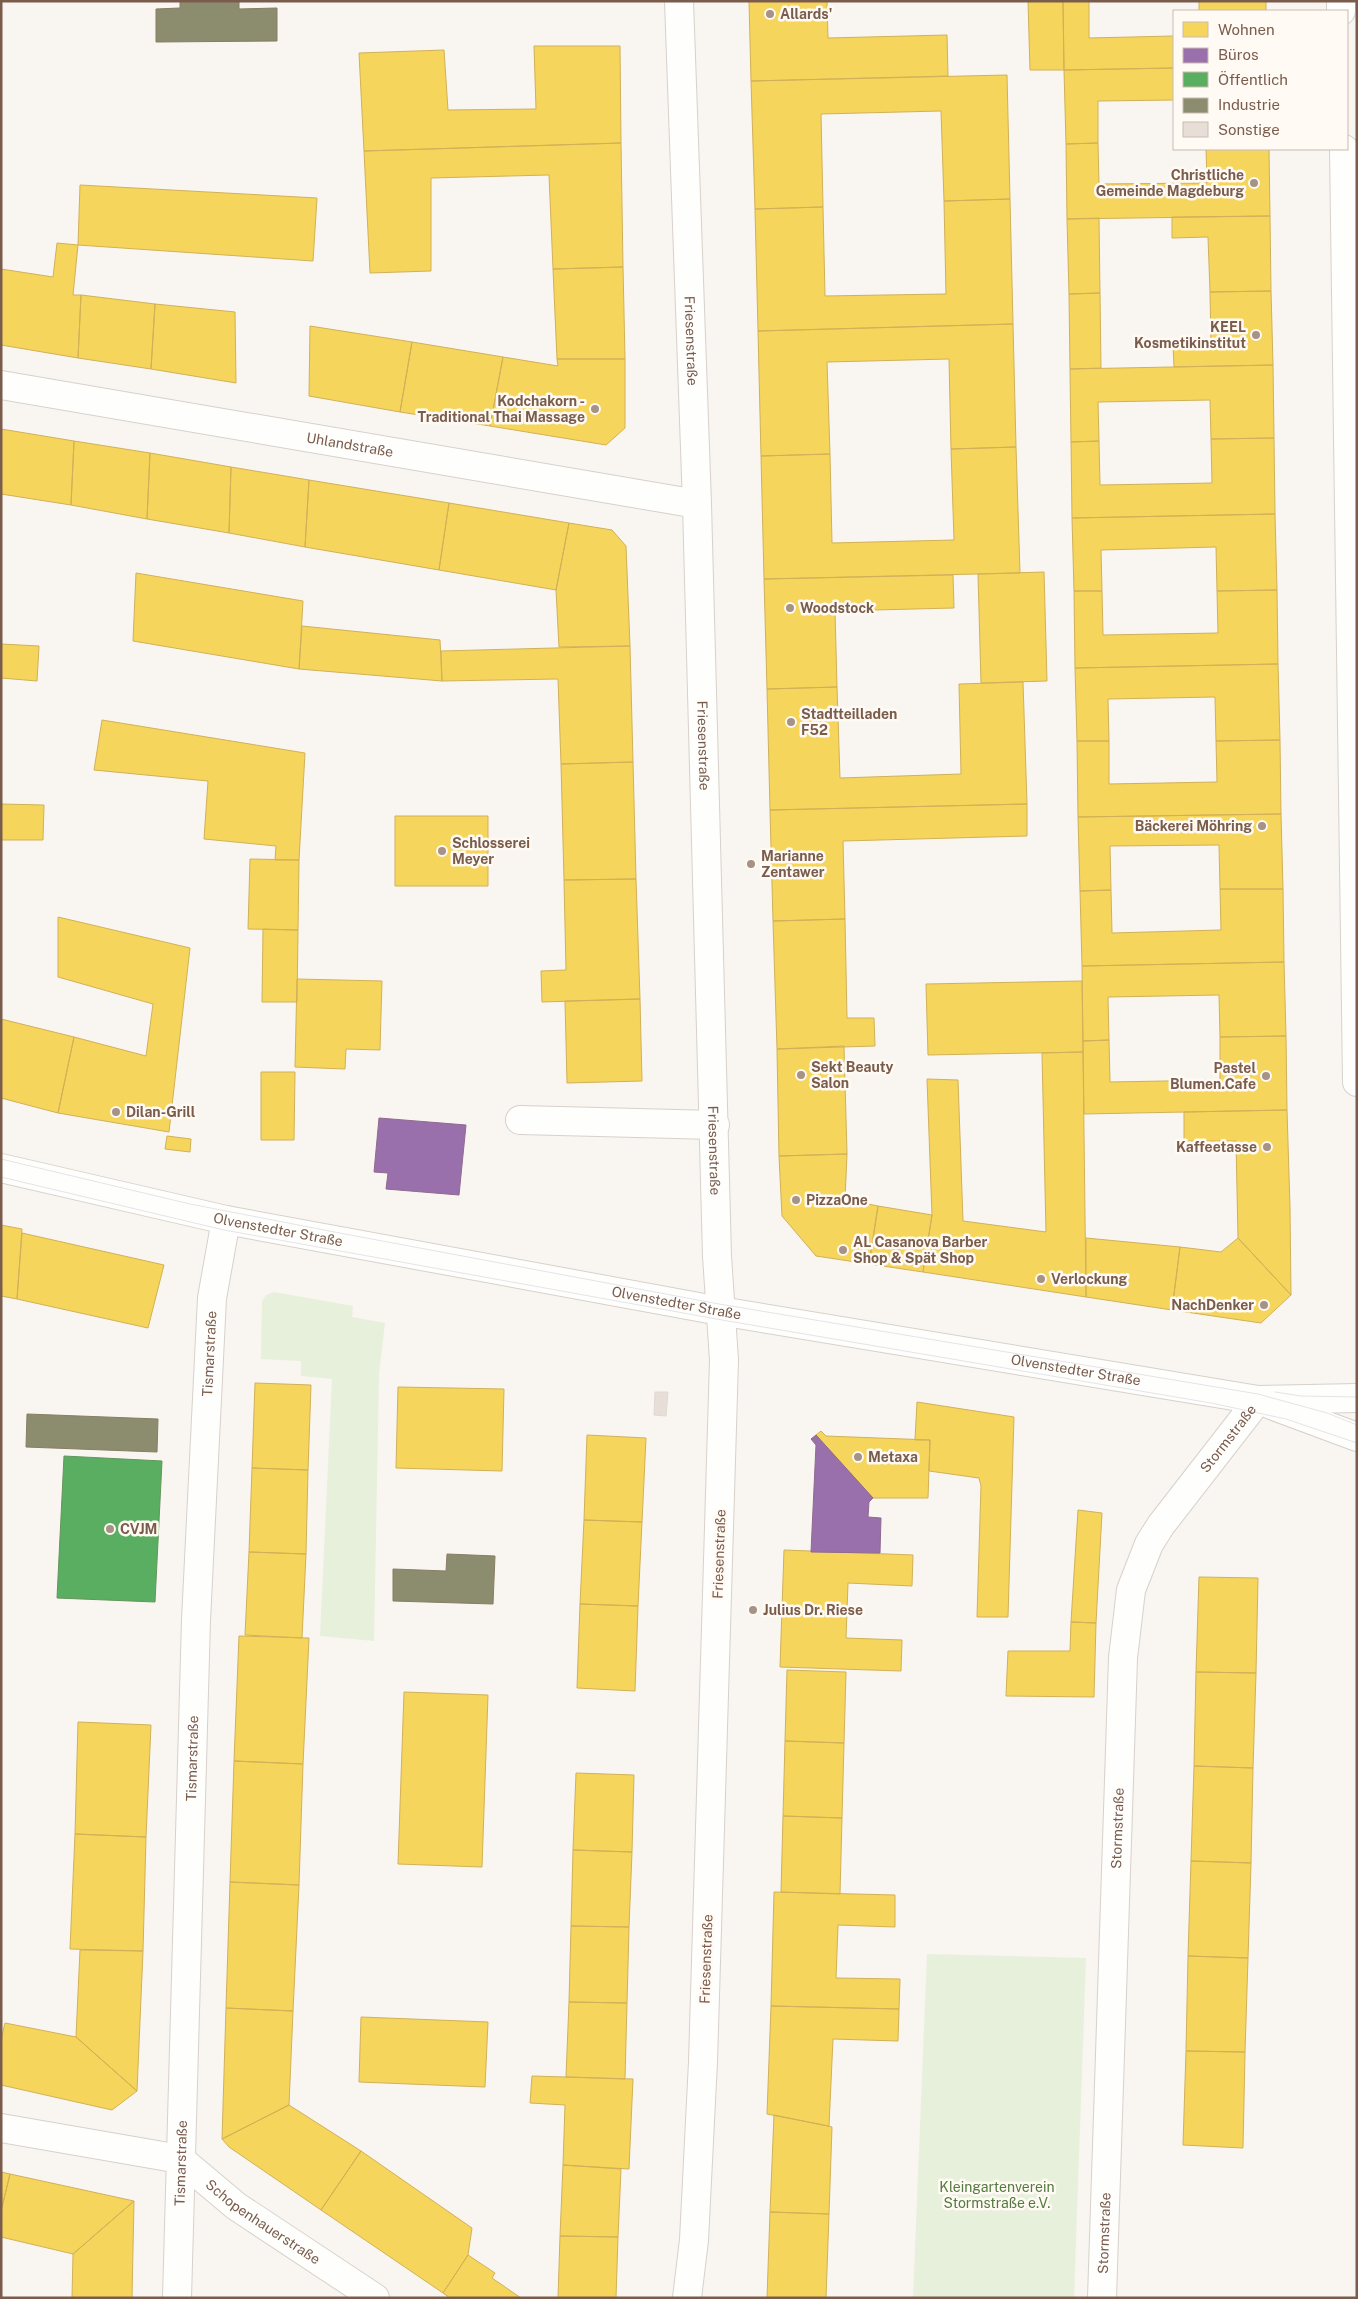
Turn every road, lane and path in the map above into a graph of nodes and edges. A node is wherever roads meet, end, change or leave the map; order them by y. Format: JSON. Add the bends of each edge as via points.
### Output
{"nodes":[{"id":1,"x":679,"y":1,"type":"edge"},
{"id":2,"x":1344,"y":150,"type":"edge"},
{"id":3,"x":1,"y":385,"type":"edge"},
{"id":4,"x":697,"y":504,"type":"junction"},
{"id":5,"x":1354,"y":648,"type":"edge"},
{"id":6,"x":1357,"y":1082,"type":"edge"},
{"id":7,"x":520,"y":1120,"type":"dead end"},
{"id":8,"x":715,"y":1126,"type":"junction"},
{"id":9,"x":1,"y":1168,"type":"edge"},
{"id":10,"x":226,"y":1220,"type":"junction"},
{"id":11,"x":720,"y":1311,"type":"junction"},
{"id":12,"x":1357,"y":1398,"type":"edge"},
{"id":13,"x":1258,"y":1400,"type":"junction"},
{"id":14,"x":1357,"y":1437,"type":"edge"},
{"id":15,"x":1,"y":2128,"type":"edge"},
{"id":16,"x":180,"y":2159,"type":"junction"},
{"id":17,"x":177,"y":2298,"type":"edge"},
{"id":18,"x":375,"y":2298,"type":"edge"},
{"id":19,"x":687,"y":2298,"type":"edge"},
{"id":20,"x":1102,"y":2298,"type":"edge"}],
"edges":[{"from":1,"to":4,"type":"street","name":"Friesenstraße"},
{"from":2,"to":5,"type":"street"},
{"from":3,"to":4,"type":"street","name":"Uhlandstraße"},
{"from":4,"to":8,"type":"street","name":"Friesenstraße"},
{"from":5,"to":6,"type":"street"},
{"from":7,"to":8,"type":"street"},
{"from":8,"to":11,"type":"street","name":"Friesenstraße"},
{"from":9,"to":10,"type":"street","name":"Olvenstedter Straße"},
{"from":10,"to":11,"type":"street","name":"Olvenstedter Straße"},
{"from":10,"to":16,"type":"street","name":"Tismarstraße","via":[[212,1298],[196,1620]]},
{"from":11,"to":13,"type":"street","name":"Olvenstedter Straße"},
{"from":11,"to":19,"type":"street","name":"Friesenstraße","via":[[724,1360],[723,1434],[703,2062],[694,2240]]},
{"from":12,"to":13,"type":"street","name":"Olvenstedter Straße"},
{"from":13,"to":14,"type":"street"},
{"from":13,"to":20,"type":"street","name":"Stormstraße","via":[[1161,1524],[1138,1566],[1131,1590],[1123,1658]]},
{"from":15,"to":16,"type":"street"},
{"from":16,"to":17,"type":"street","name":"Tismarstraße"},
{"from":16,"to":18,"type":"street","name":"Schopenhauerstraße","via":[[236,2206]]}]}
